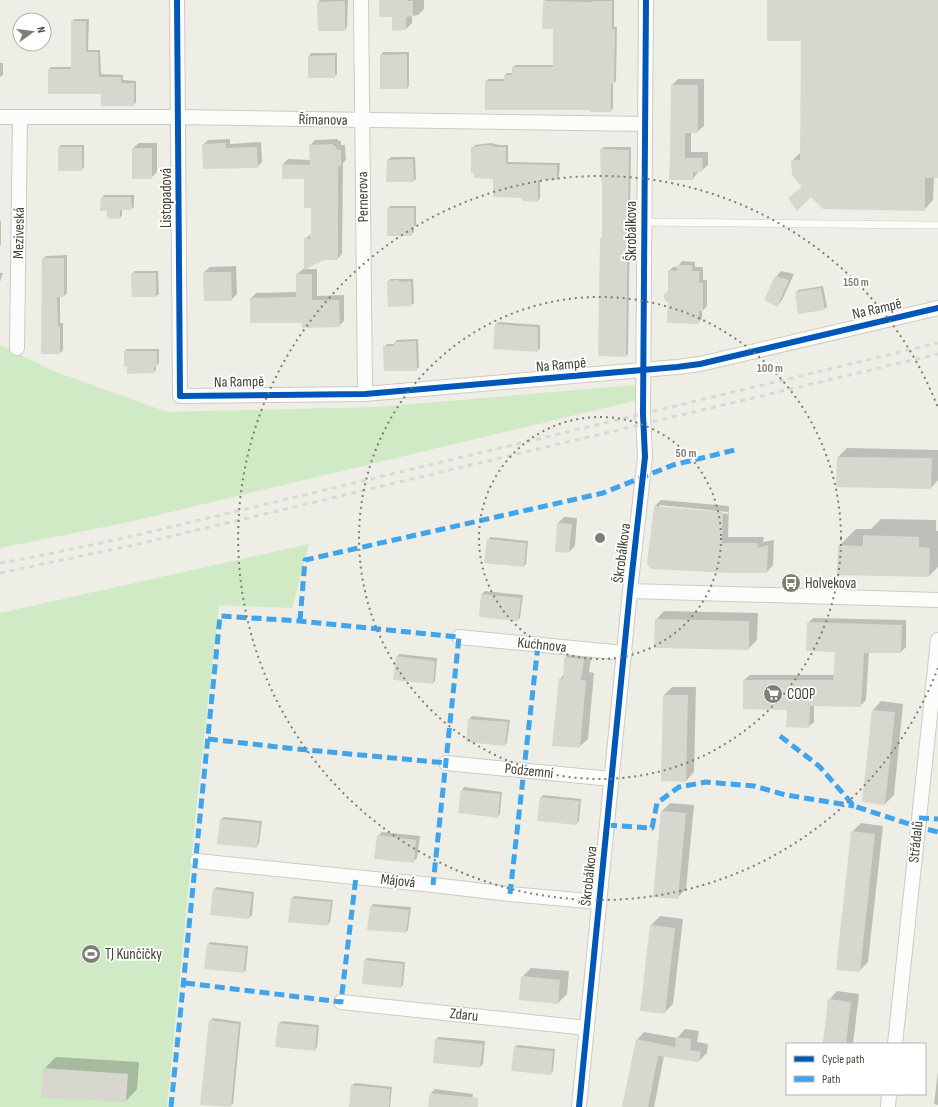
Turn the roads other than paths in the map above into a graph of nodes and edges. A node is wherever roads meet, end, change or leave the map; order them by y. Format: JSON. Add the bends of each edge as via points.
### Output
{"nodes":[{"id":1,"x":177,"y":0,"type":"edge"},
{"id":2,"x":361,"y":0,"type":"edge"},
{"id":3,"x":646,"y":0,"type":"edge"},
{"id":4,"x":0,"y":117,"type":"edge"},
{"id":5,"x":20,"y":117,"type":"junction"},
{"id":6,"x":178,"y":118,"type":"junction"},
{"id":7,"x":362,"y":120,"type":"junction"},
{"id":8,"x":645,"y":124,"type":"junction"},
{"id":9,"x":644,"y":222,"type":"junction"},
{"id":10,"x":938,"y":225,"type":"edge"},
{"id":11,"x":938,"y":308,"type":"edge"},
{"id":12,"x":18,"y":348,"type":"dead end"},
{"id":13,"x":643,"y":371,"type":"junction"},
{"id":14,"x":365,"y":394,"type":"junction"},
{"id":15,"x":180,"y":396,"type":"joint"},
{"id":16,"x":630,"y":591,"type":"junction"},
{"id":17,"x":938,"y":600,"type":"edge"},
{"id":18,"x":459,"y":637,"type":"dead end"},
{"id":19,"x":938,"y":640,"type":"edge"},
{"id":20,"x":625,"y":653,"type":"junction"},
{"id":21,"x":446,"y":763,"type":"dead end"},
{"id":22,"x":612,"y":779,"type":"junction"},
{"id":23,"x":197,"y":861,"type":"dead end"},
{"id":24,"x":599,"y":902,"type":"junction"},
{"id":25,"x":340,"y":1002,"type":"dead end"},
{"id":26,"x":586,"y":1028,"type":"junction"},
{"id":27,"x":895,"y":1043,"type":"edge"},
{"id":28,"x":889,"y":1095,"type":"edge"},
{"id":29,"x":579,"y":1107,"type":"edge"},
{"id":30,"x":888,"y":1107,"type":"edge"}],
"edges":[{"from":1,"to":6,"type":"street","name":"Listopadová"},
{"from":2,"to":7,"type":"street","name":"Pernerova"},
{"from":3,"to":8,"type":"street","name":"Škrobálkova"},
{"from":4,"to":5,"type":"street","name":"Římanova"},
{"from":5,"to":6,"type":"street","name":"Římanova"},
{"from":5,"to":12,"type":"street","name":"Meziveská"},
{"from":6,"to":7,"type":"street","name":"Římanova"},
{"from":6,"to":15,"type":"street","name":"Listopadová"},
{"from":7,"to":8,"type":"street","name":"Římanova"},
{"from":7,"to":14,"type":"street","name":"Pernerova"},
{"from":8,"to":9,"type":"street","name":"Škrobálkova"},
{"from":9,"to":10,"type":"lane"},
{"from":9,"to":13,"type":"street","name":"Škrobálkova"},
{"from":11,"to":13,"type":"street","name":"Na Rampě","via":[[700,364]]},
{"from":13,"to":14,"type":"street","name":"Na Rampě"},
{"from":13,"to":16,"type":"street","name":"Škrobálkova","via":[[645,457]]},
{"from":14,"to":15,"type":"street","name":"Na Rampě"},
{"from":16,"to":17,"type":"street"},
{"from":16,"to":20,"type":"street","name":"Škrobálkova"},
{"from":18,"to":20,"type":"street","name":"Kuchnova"},
{"from":19,"to":27,"type":"street","name":"Střádalů"},
{"from":20,"to":22,"type":"street","name":"Škrobálkova"},
{"from":21,"to":22,"type":"street","name":"Podzemní"},
{"from":22,"to":24,"type":"street","name":"Škrobálkova"},
{"from":23,"to":24,"type":"street","name":"Májová"},
{"from":24,"to":26,"type":"street","name":"Škrobálkova"},
{"from":25,"to":26,"type":"street","name":"Zdaru"},
{"from":26,"to":29,"type":"street","name":"Škrobálkova"},
{"from":28,"to":30,"type":"street"}]}
